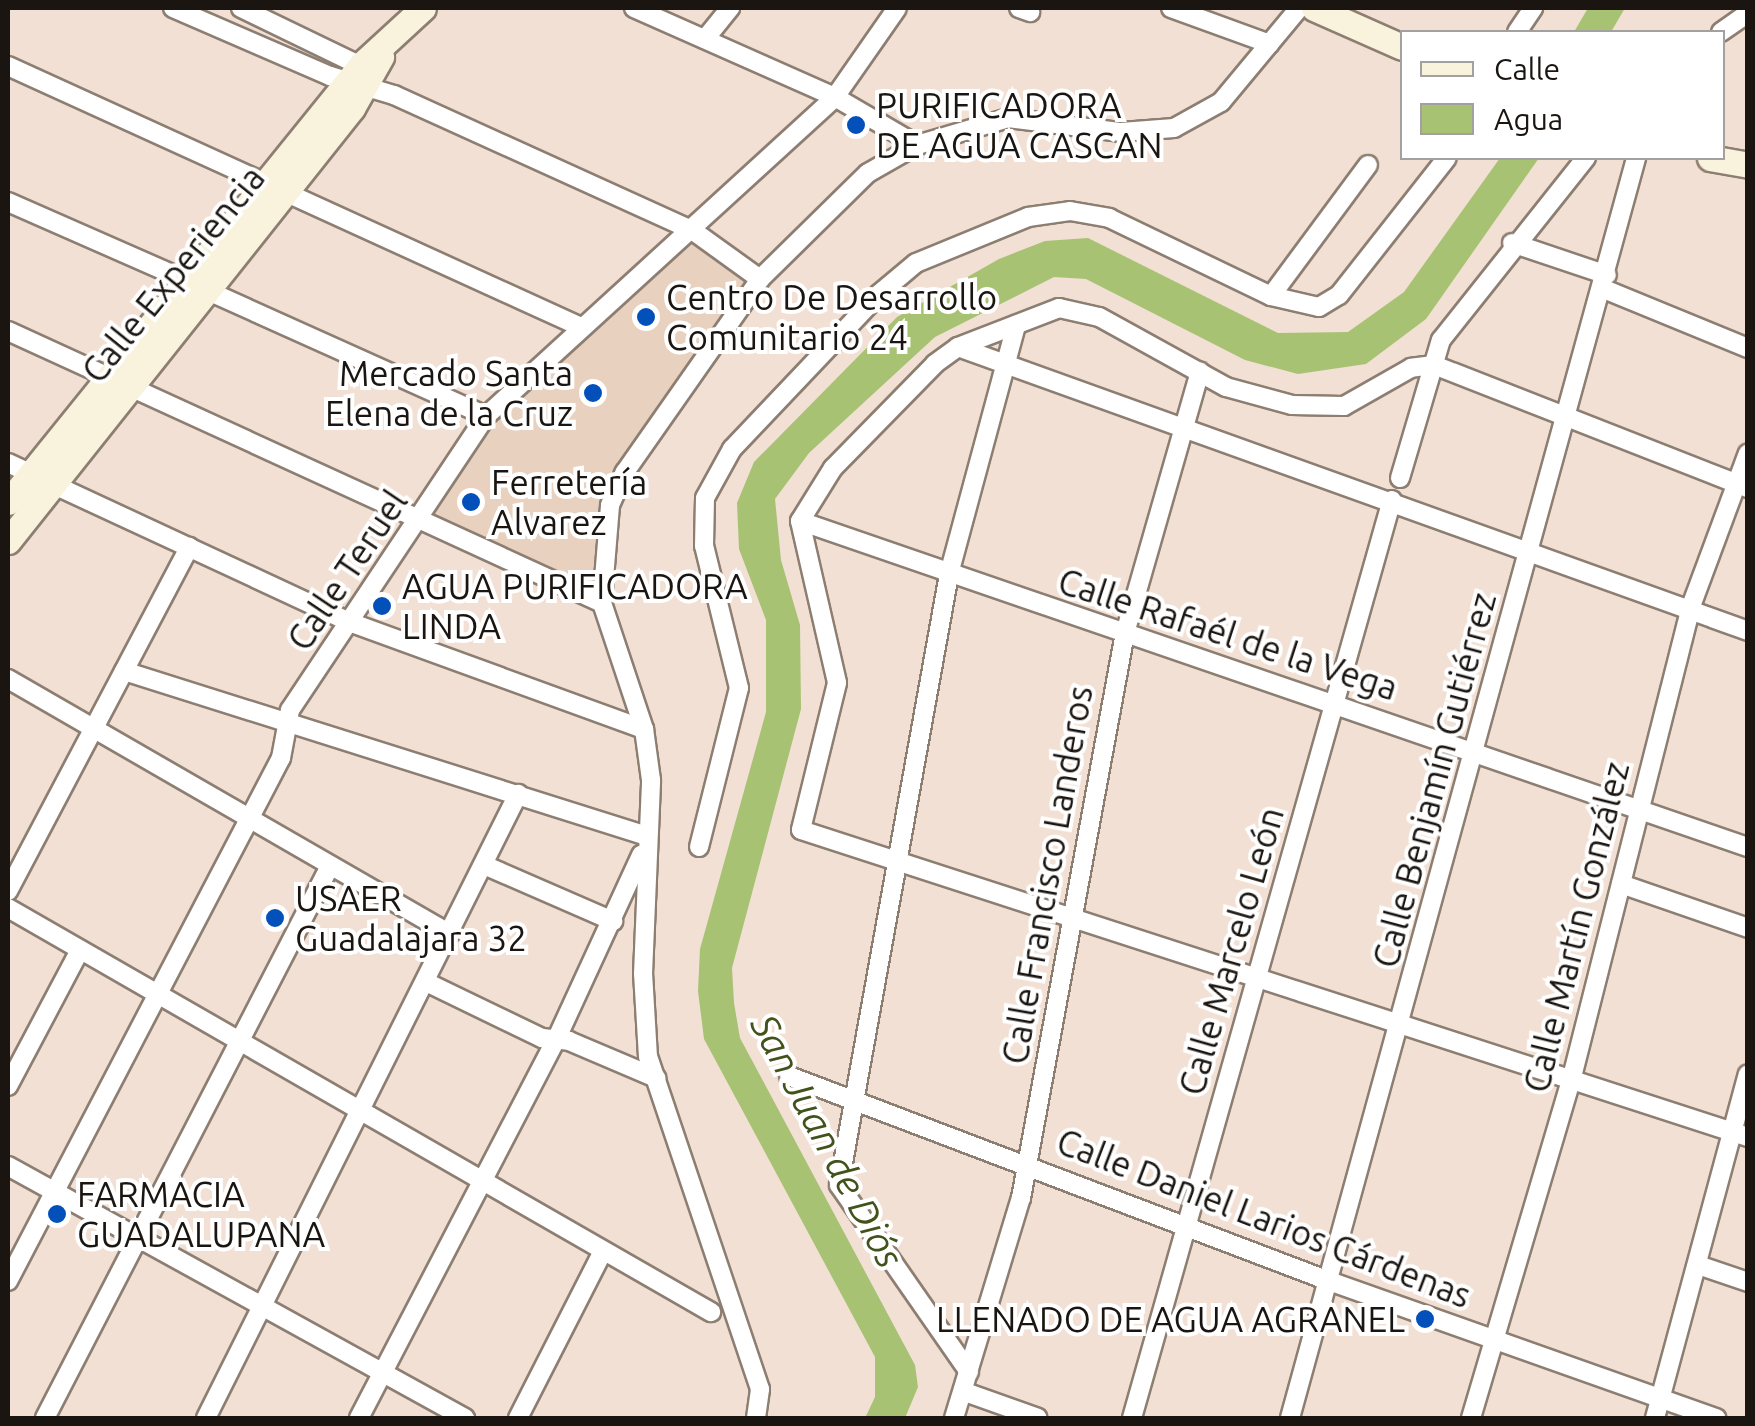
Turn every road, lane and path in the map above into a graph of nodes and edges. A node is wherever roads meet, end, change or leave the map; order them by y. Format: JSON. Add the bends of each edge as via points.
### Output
{"nodes":[{"id":1,"x":173,"y":8,"type":"edge"},
{"id":2,"x":241,"y":8,"type":"edge"},
{"id":3,"x":423,"y":8,"type":"edge"},
{"id":4,"x":634,"y":8,"type":"edge"},
{"id":5,"x":730,"y":8,"type":"edge"},
{"id":6,"x":897,"y":8,"type":"edge"},
{"id":7,"x":1171,"y":8,"type":"edge"},
{"id":8,"x":1299,"y":8,"type":"edge"},
{"id":9,"x":1314,"y":8,"type":"edge"},
{"id":10,"x":1533,"y":8,"type":"edge"},
{"id":11,"x":1748,"y":13,"type":"edge"},
{"id":12,"x":1518,"y":30,"type":"edge"},
{"id":13,"x":1724,"y":30,"type":"edge"},
{"id":14,"x":705,"y":39,"type":"junction"},
{"id":15,"x":1270,"y":44,"type":"junction"},
{"id":16,"x":1400,"y":46,"type":"edge"},
{"id":17,"x":8,"y":66,"type":"edge"},
{"id":18,"x":362,"y":77,"type":"junction"},
{"id":19,"x":835,"y":97,"type":"junction"},
{"id":20,"x":917,"y":146,"type":"junction"},
{"id":21,"x":1444,"y":160,"type":"edge"},
{"id":22,"x":1584,"y":160,"type":"edge"},
{"id":23,"x":1636,"y":160,"type":"edge"},
{"id":24,"x":1720,"y":160,"type":"edge"},
{"id":25,"x":1368,"y":165,"type":"dead end"},
{"id":26,"x":1748,"y":166,"type":"edge"},
{"id":27,"x":277,"y":188,"type":"junction"},
{"id":28,"x":8,"y":202,"type":"edge"},
{"id":29,"x":692,"y":230,"type":"junction"},
{"id":30,"x":1512,"y":243,"type":"junction"},
{"id":31,"x":760,"y":279,"type":"junction"},
{"id":32,"x":1606,"y":282,"type":"junction"},
{"id":33,"x":197,"y":285,"type":"junction"},
{"id":34,"x":1271,"y":296,"type":"junction"},
{"id":35,"x":1016,"y":325,"type":"junction"},
{"id":36,"x":581,"y":327,"type":"junction"},
{"id":37,"x":8,"y":331,"type":"edge"},
{"id":38,"x":958,"y":348,"type":"junction"},
{"id":39,"x":1748,"y":348,"type":"edge"},
{"id":40,"x":1004,"y":364,"type":"junction"},
{"id":41,"x":1434,"y":364,"type":"junction"},
{"id":42,"x":1200,"y":372,"type":"junction"},
{"id":43,"x":118,"y":381,"type":"junction"},
{"id":44,"x":1570,"y":414,"type":"junction"},
{"id":45,"x":486,"y":416,"type":"junction"},
{"id":46,"x":1183,"y":427,"type":"junction"},
{"id":47,"x":1748,"y":454,"type":"edge"},
{"id":48,"x":28,"y":472,"type":"edge"},
{"id":49,"x":1400,"y":478,"type":"dead end"},
{"id":50,"x":1742,"y":486,"type":"edge"},
{"id":51,"x":1392,"y":500,"type":"junction"},
{"id":52,"x":8,"y":502,"type":"edge"},
{"id":53,"x":420,"y":520,"type":"junction"},
{"id":54,"x":800,"y":521,"type":"junction"},
{"id":55,"x":8,"y":541,"type":"edge"},
{"id":56,"x":190,"y":547,"type":"junction"},
{"id":57,"x":1531,"y":550,"type":"junction"},
{"id":58,"x":949,"y":574,"type":"junction"},
{"id":59,"x":602,"y":603,"type":"junction"},
{"id":60,"x":1690,"y":609,"type":"junction"},
{"id":61,"x":352,"y":622,"type":"junction"},
{"id":62,"x":1748,"y":631,"type":"edge"},
{"id":63,"x":1125,"y":633,"type":"junction"},
{"id":64,"x":124,"y":670,"type":"junction"},
{"id":65,"x":8,"y":679,"type":"edge"},
{"id":66,"x":1335,"y":703,"type":"junction"},
{"id":67,"x":288,"y":722,"type":"junction"},
{"id":68,"x":644,"y":729,"type":"junction"},
{"id":69,"x":94,"y":730,"type":"junction"},
{"id":70,"x":1476,"y":751,"type":"junction"},
{"id":71,"x":518,"y":794,"type":"junction"},
{"id":72,"x":1640,"y":809,"type":"junction"},
{"id":73,"x":249,"y":820,"type":"junction"},
{"id":74,"x":647,"y":836,"type":"junction"},
{"id":75,"x":700,"y":847,"type":"dead end"},
{"id":76,"x":1748,"y":847,"type":"edge"},
{"id":77,"x":896,"y":864,"type":"junction"},
{"id":78,"x":484,"y":865,"type":"junction"},
{"id":79,"x":330,"y":866,"type":"junction"},
{"id":80,"x":1620,"y":884,"type":"junction"},
{"id":81,"x":8,"y":891,"type":"edge"},
{"id":82,"x":8,"y":908,"type":"edge"},
{"id":83,"x":1069,"y":917,"type":"junction"},
{"id":84,"x":613,"y":921,"type":"junction"},
{"id":85,"x":1748,"y":928,"type":"edge"},
{"id":86,"x":450,"y":934,"type":"junction"},
{"id":87,"x":80,"y":950,"type":"junction"},
{"id":88,"x":1256,"y":979,"type":"junction"},
{"id":89,"x":426,"y":982,"type":"junction"},
{"id":90,"x":158,"y":995,"type":"junction"},
{"id":91,"x":1400,"y":1025,"type":"junction"},
{"id":92,"x":556,"y":1040,"type":"junction"},
{"id":93,"x":240,"y":1042,"type":"junction"},
{"id":94,"x":1748,"y":1074,"type":"edge"},
{"id":95,"x":789,"y":1076,"type":"dead end"},
{"id":96,"x":1572,"y":1077,"type":"junction"},
{"id":97,"x":656,"y":1078,"type":"junction"},
{"id":98,"x":8,"y":1086,"type":"edge"},
{"id":99,"x":854,"y":1100,"type":"junction"},
{"id":100,"x":362,"y":1112,"type":"junction"},
{"id":101,"x":1740,"y":1135,"type":"edge"},
{"id":102,"x":1029,"y":1163,"type":"junction"},
{"id":103,"x":8,"y":1166,"type":"edge"},
{"id":104,"x":482,"y":1181,"type":"junction"},
{"id":105,"x":55,"y":1192,"type":"junction"},
{"id":106,"x":1186,"y":1225,"type":"junction"},
{"id":107,"x":138,"y":1238,"type":"junction"},
{"id":108,"x":604,"y":1251,"type":"junction"},
{"id":109,"x":1698,"y":1265,"type":"junction"},
{"id":110,"x":8,"y":1281,"type":"edge"},
{"id":111,"x":1329,"y":1281,"type":"junction"},
{"id":112,"x":1748,"y":1282,"type":"edge"},
{"id":113,"x":263,"y":1306,"type":"junction"},
{"id":114,"x":710,"y":1312,"type":"dead end"},
{"id":115,"x":1498,"y":1340,"type":"junction"},
{"id":116,"x":970,"y":1372,"type":"junction"},
{"id":117,"x":382,"y":1374,"type":"junction"},
{"id":118,"x":965,"y":1392,"type":"junction"},
{"id":119,"x":1663,"y":1400,"type":"junction"},
{"id":120,"x":44,"y":1418,"type":"edge"},
{"id":121,"x":206,"y":1418,"type":"edge"},
{"id":122,"x":360,"y":1418,"type":"edge"},
{"id":123,"x":465,"y":1418,"type":"edge"},
{"id":124,"x":518,"y":1418,"type":"edge"},
{"id":125,"x":756,"y":1418,"type":"edge"},
{"id":126,"x":954,"y":1418,"type":"edge"},
{"id":127,"x":1038,"y":1418,"type":"edge"},
{"id":128,"x":1132,"y":1418,"type":"edge"},
{"id":129,"x":1290,"y":1418,"type":"edge"},
{"id":130,"x":1471,"y":1418,"type":"edge"},
{"id":131,"x":1654,"y":1418,"type":"edge"},
{"id":132,"x":1716,"y":1418,"type":"edge"}],
"edges":[{"from":1,"to":18,"type":"street"},
{"from":2,"to":18,"type":"street"},
{"from":3,"to":18,"type":"street","name":"Calle Experiencia"},
{"from":4,"to":14,"type":"street"},
{"from":5,"to":14,"type":"street"},
{"from":6,"to":19,"type":"street","name":"Calle Teruel"},
{"from":7,"to":15,"type":"street"},
{"from":8,"to":15,"type":"street"},
{"from":9,"to":16,"type":"street"},
{"from":10,"to":12,"type":"street"},
{"from":11,"to":13,"type":"street"},
{"from":14,"to":19,"type":"street"},
{"from":15,"to":20,"type":"street","via":[[1221,102],[1174,128],[1121,132],[1008,118]]},
{"from":17,"to":27,"type":"street"},
{"from":18,"to":27,"type":"street","name":"Calle Experiencia"},
{"from":18,"to":29,"type":"street"},
{"from":19,"to":20,"type":"street"},
{"from":19,"to":29,"type":"street","name":"Calle Teruel"},
{"from":20,"to":31,"type":"street","via":[[868,173]]},
{"from":21,"to":34,"type":"street","via":[[1330,303],[1305,307]]},
{"from":22,"to":30,"type":"street"},
{"from":23,"to":32,"type":"street","name":"Calle Benjamín Gutiérrez"},
{"from":24,"to":26,"type":"street"},
{"from":25,"to":34,"type":"street"},
{"from":27,"to":33,"type":"street","name":"Calle Experiencia"},
{"from":27,"to":36,"type":"street"},
{"from":28,"to":33,"type":"street"},
{"from":29,"to":31,"type":"street"},
{"from":29,"to":36,"type":"street","name":"Calle Teruel"},
{"from":30,"to":32,"type":"street"},
{"from":30,"to":41,"type":"street","via":[[1441,340]]},
{"from":31,"to":59,"type":"street","via":[[625,472],[610,505]]},
{"from":32,"to":39,"type":"street"},
{"from":32,"to":44,"type":"street","name":"Calle Benjamín Gutiérrez"},
{"from":33,"to":43,"type":"street","name":"Calle Experiencia"},
{"from":33,"to":45,"type":"street"},
{"from":34,"to":75,"type":"street","via":[[1110,218],[1070,211],[1028,217],[916,263],[878,294],[732,449],[706,498],[704,546],[738,688]]},
{"from":35,"to":38,"type":"street"},
{"from":35,"to":40,"type":"street"},
{"from":35,"to":42,"type":"street","via":[[1058,308],[1085,311]]},
{"from":36,"to":45,"type":"street","name":"Calle Teruel"},
{"from":37,"to":43,"type":"street"},
{"from":38,"to":40,"type":"street"},
{"from":38,"to":54,"type":"street","via":[[833,468]]},
{"from":40,"to":46,"type":"street"},
{"from":40,"to":58,"type":"street"},
{"from":41,"to":42,"type":"street","via":[[1411,368],[1330,408],[1292,405]]},
{"from":41,"to":44,"type":"street"},
{"from":41,"to":49,"type":"street"},
{"from":42,"to":46,"type":"street","name":"Calle Francisco Landeros"},
{"from":43,"to":48,"type":"street","name":"Calle Experiencia"},
{"from":43,"to":53,"type":"street"},
{"from":44,"to":50,"type":"street"},
{"from":44,"to":57,"type":"street","name":"Calle Benjamín Gutiérrez"},
{"from":45,"to":53,"type":"street","name":"Calle Teruel"},
{"from":46,"to":51,"type":"street"},
{"from":46,"to":63,"type":"street","name":"Calle Francisco Landeros"},
{"from":47,"to":50,"type":"street","name":"Calle Martín González"},
{"from":48,"to":52,"type":"street","name":"Calle Experiencia"},
{"from":48,"to":55,"type":"street","name":"Calle Experiencia"},
{"from":48,"to":56,"type":"street"},
{"from":50,"to":60,"type":"street","name":"Calle Martín González"},
{"from":51,"to":57,"type":"street"},
{"from":51,"to":66,"type":"street","name":"Calle Marcelo León"},
{"from":53,"to":59,"type":"street"},
{"from":53,"to":61,"type":"street","name":"Calle Teruel"},
{"from":54,"to":58,"type":"street","name":"Calle Rafaél de la Vega"},
{"from":54,"to":77,"type":"street","via":[[837,683],[801,830]]},
{"from":56,"to":61,"type":"street"},
{"from":56,"to":64,"type":"street"},
{"from":57,"to":60,"type":"street"},
{"from":57,"to":70,"type":"street","name":"Calle Benjamín Gutiérrez"},
{"from":58,"to":63,"type":"street","name":"Calle Rafaél de la Vega"},
{"from":58,"to":77,"type":"street"},
{"from":59,"to":68,"type":"street"},
{"from":60,"to":62,"type":"street"},
{"from":60,"to":72,"type":"street","name":"Calle Martín González"},
{"from":61,"to":67,"type":"street","name":"Calle Teruel"},
{"from":61,"to":68,"type":"street"},
{"from":63,"to":66,"type":"street","name":"Calle Rafaél de la Vega"},
{"from":63,"to":83,"type":"street","name":"Calle Francisco Landeros"},
{"from":64,"to":67,"type":"street"},
{"from":64,"to":69,"type":"street"},
{"from":65,"to":69,"type":"street"},
{"from":66,"to":70,"type":"street","name":"Calle Rafaél de la Vega"},
{"from":66,"to":88,"type":"street","name":"Calle Marcelo León"},
{"from":67,"to":71,"type":"street"},
{"from":67,"to":73,"type":"street","name":"Calle Teruel","via":[[286,747]]},
{"from":68,"to":74,"type":"street","via":[[651,780]]},
{"from":69,"to":73,"type":"street"},
{"from":69,"to":81,"type":"street"},
{"from":70,"to":72,"type":"street","name":"Calle Rafaél de la Vega"},
{"from":70,"to":91,"type":"street","name":"Calle Benjamín Gutiérrez"},
{"from":71,"to":74,"type":"street"},
{"from":71,"to":78,"type":"street"},
{"from":72,"to":76,"type":"street","name":"Calle Rafaél de la Vega"},
{"from":72,"to":80,"type":"street","name":"Calle Martín González"},
{"from":73,"to":79,"type":"street"},
{"from":73,"to":90,"type":"street","name":"Calle Teruel"},
{"from":74,"to":84,"type":"street"},
{"from":74,"to":97,"type":"street","via":[[644,1017]]},
{"from":77,"to":83,"type":"street"},
{"from":77,"to":99,"type":"street"},
{"from":78,"to":84,"type":"street"},
{"from":78,"to":86,"type":"street"},
{"from":79,"to":86,"type":"street"},
{"from":79,"to":93,"type":"street"},
{"from":80,"to":85,"type":"street"},
{"from":80,"to":96,"type":"street","name":"Calle Martín González"},
{"from":82,"to":87,"type":"street"},
{"from":83,"to":88,"type":"street"},
{"from":83,"to":102,"type":"street","name":"Calle Francisco Landeros"},
{"from":84,"to":92,"type":"street"},
{"from":86,"to":89,"type":"street"},
{"from":87,"to":90,"type":"street"},
{"from":87,"to":98,"type":"street"},
{"from":88,"to":91,"type":"street"},
{"from":88,"to":106,"type":"street","name":"Calle Marcelo León"},
{"from":89,"to":92,"type":"street"},
{"from":89,"to":100,"type":"street"},
{"from":90,"to":93,"type":"street"},
{"from":90,"to":105,"type":"street","name":"Calle Teruel"},
{"from":91,"to":96,"type":"street"},
{"from":91,"to":111,"type":"street","name":"Calle Benjamín Gutiérrez"},
{"from":92,"to":97,"type":"street"},
{"from":92,"to":104,"type":"street"},
{"from":93,"to":100,"type":"street"},
{"from":93,"to":107,"type":"street"},
{"from":94,"to":101,"type":"street"},
{"from":95,"to":99,"type":"street","name":"Calle Daniel Larios Cárdenas"},
{"from":96,"to":101,"type":"street"},
{"from":96,"to":115,"type":"street","name":"Calle Martín González"},
{"from":97,"to":125,"type":"street","via":[[760,1389]]},
{"from":99,"to":102,"type":"street","name":"Calle Daniel Larios Cárdenas"},
{"from":99,"to":116,"type":"street","via":[[839,1185]]},
{"from":100,"to":104,"type":"street"},
{"from":100,"to":113,"type":"street"},
{"from":101,"to":109,"type":"street"},
{"from":102,"to":106,"type":"street","name":"Calle Daniel Larios Cárdenas"},
{"from":102,"to":116,"type":"street","name":"Calle Francisco Landeros"},
{"from":103,"to":105,"type":"street"},
{"from":104,"to":108,"type":"street"},
{"from":104,"to":117,"type":"street"},
{"from":105,"to":107,"type":"street"},
{"from":105,"to":110,"type":"street","name":"Calle Teruel"},
{"from":106,"to":111,"type":"street","name":"Calle Daniel Larios Cárdenas"},
{"from":106,"to":128,"type":"street","name":"Calle Marcelo León"},
{"from":107,"to":113,"type":"street"},
{"from":107,"to":120,"type":"street"},
{"from":108,"to":114,"type":"street"},
{"from":108,"to":124,"type":"street"},
{"from":109,"to":112,"type":"street"},
{"from":109,"to":119,"type":"street"},
{"from":111,"to":115,"type":"street","name":"Calle Daniel Larios Cárdenas"},
{"from":111,"to":129,"type":"street","name":"Calle Benjamín Gutiérrez"},
{"from":113,"to":117,"type":"street"},
{"from":113,"to":121,"type":"street"},
{"from":115,"to":119,"type":"street","name":"Calle Daniel Larios Cárdenas"},
{"from":115,"to":130,"type":"street","name":"Calle Martín González"},
{"from":116,"to":118,"type":"street","name":"Calle Francisco Landeros"},
{"from":117,"to":122,"type":"street"},
{"from":117,"to":123,"type":"street"},
{"from":118,"to":126,"type":"street"},
{"from":118,"to":127,"type":"street"},
{"from":119,"to":131,"type":"street"},
{"from":119,"to":132,"type":"street","name":"Calle Daniel Larios Cárdenas"}]}
